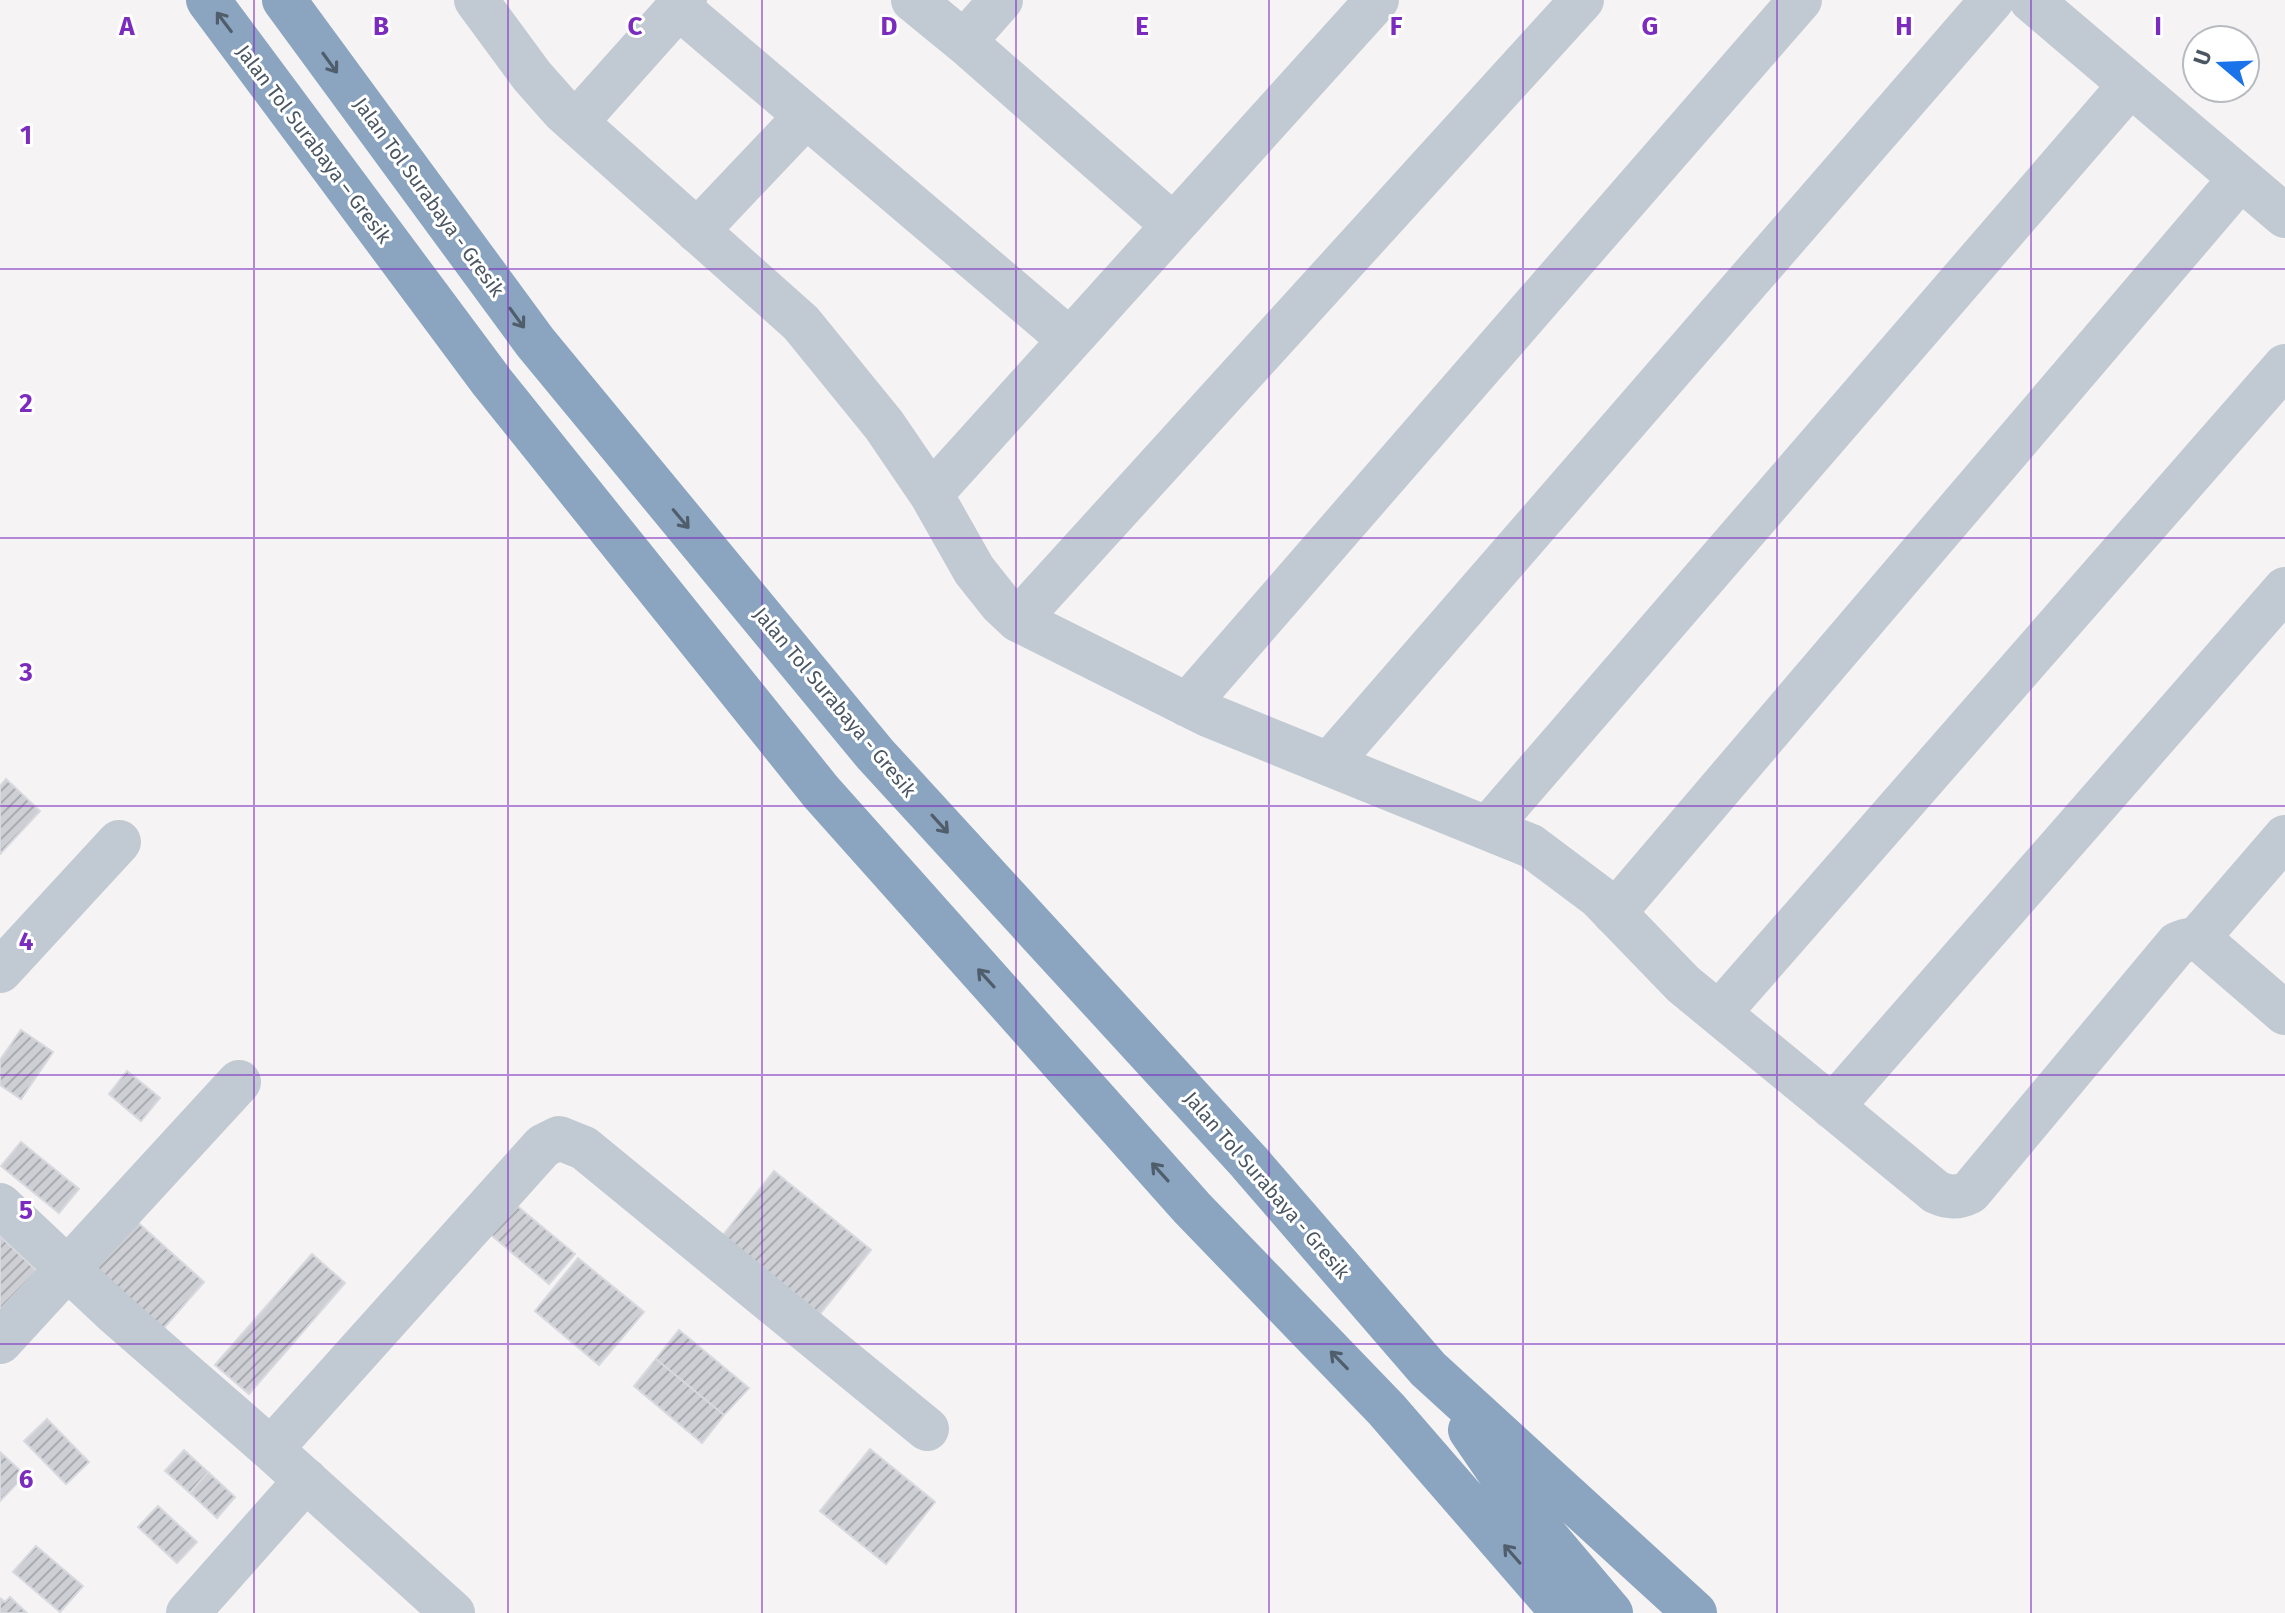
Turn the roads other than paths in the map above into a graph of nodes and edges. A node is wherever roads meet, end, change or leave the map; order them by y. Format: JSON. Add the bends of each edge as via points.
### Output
{"nodes":[{"id":1,"x":208,"y":0,"type":"edge"},
{"id":2,"x":284,"y":0,"type":"edge"},
{"id":3,"x":476,"y":0,"type":"edge"},
{"id":4,"x":913,"y":0,"type":"edge"},
{"id":5,"x":1001,"y":0,"type":"edge"},
{"id":6,"x":1377,"y":0,"type":"edge"},
{"id":7,"x":1582,"y":0,"type":"edge"},
{"id":8,"x":1800,"y":0,"type":"edge"},
{"id":9,"x":1992,"y":0,"type":"edge"},
{"id":10,"x":2031,"y":0,"type":"edge"},
{"id":11,"x":682,"y":4,"type":"edge"},
{"id":12,"x":968,"y":45,"type":"junction"},
{"id":13,"x":2130,"y":85,"type":"junction"},
{"id":14,"x":806,"y":116,"type":"junction"},
{"id":15,"x":576,"y":122,"type":"junction"},
{"id":16,"x":2240,"y":179,"type":"junction"},
{"id":17,"x":2285,"y":216,"type":"edge"},
{"id":18,"x":1173,"y":225,"type":"junction"},
{"id":19,"x":697,"y":231,"type":"junction"},
{"id":20,"x":1070,"y":340,"type":"junction"},
{"id":21,"x":2285,"y":366,"type":"edge"},
{"id":22,"x":931,"y":494,"type":"junction"},
{"id":23,"x":2285,"y":589,"type":"edge"},
{"id":24,"x":1018,"y":620,"type":"junction"},
{"id":25,"x":1187,"y":705,"type":"junction"},
{"id":26,"x":1329,"y":764,"type":"junction"},
{"id":27,"x":1488,"y":828,"type":"junction"},
{"id":28,"x":2285,"y":837,"type":"edge"},
{"id":29,"x":119,"y":842,"type":"dead end"},
{"id":30,"x":1614,"y":913,"type":"junction"},
{"id":31,"x":2197,"y":939,"type":"junction"},
{"id":32,"x":0,"y":971,"type":"edge"},
{"id":33,"x":1719,"y":1013,"type":"junction"},
{"id":34,"x":2285,"y":1013,"type":"edge"},
{"id":35,"x":239,"y":1082,"type":"dead end"},
{"id":36,"x":1832,"y":1107,"type":"junction"},
{"id":37,"x":0,"y":1205,"type":"edge"},
{"id":38,"x":69,"y":1270,"type":"junction"},
{"id":39,"x":0,"y":1342,"type":"edge"},
{"id":40,"x":1428,"y":1369,"type":"junction"},
{"id":41,"x":927,"y":1429,"type":"dead end"},
{"id":42,"x":271,"y":1449,"type":"junction"},
{"id":43,"x":306,"y":1480,"type":"junction"},
{"id":44,"x":188,"y":1613,"type":"edge"},
{"id":45,"x":453,"y":1613,"type":"edge"},
{"id":46,"x":1563,"y":1613,"type":"edge"},
{"id":47,"x":1611,"y":1613,"type":"edge"},
{"id":48,"x":1695,"y":1613,"type":"edge"}],
"edges":[{"from":46,"to":1,"type":"highway","name":"Jalan Tol Surabaya – Gresik","one_way":true,"via":[[1386,1409],[1192,1208],[821,792],[492,382]]},
{"from":2,"to":40,"type":"highway","name":"Jalan Tol Surabaya - Gresik","one_way":true,"via":[[535,342],[875,754],[1249,1162]]},
{"from":3,"to":15,"type":"street","via":[[532,76]]},
{"from":4,"to":12,"type":"street"},
{"from":5,"to":12,"type":"street","via":[[971,34]]},
{"from":6,"to":18,"type":"street"},
{"from":7,"to":24,"type":"street"},
{"from":8,"to":25,"type":"street"},
{"from":9,"to":26,"type":"street"},
{"from":10,"to":13,"type":"street"},
{"from":11,"to":14,"type":"street"},
{"from":11,"to":15,"type":"street"},
{"from":12,"to":18,"type":"street"},
{"from":13,"to":16,"type":"street"},
{"from":13,"to":27,"type":"street"},
{"from":14,"to":19,"type":"street"},
{"from":14,"to":20,"type":"street"},
{"from":15,"to":19,"type":"street"},
{"from":16,"to":17,"type":"street"},
{"from":16,"to":30,"type":"street"},
{"from":18,"to":20,"type":"street"},
{"from":19,"to":22,"type":"street","via":[[801,323],[884,425]]},
{"from":20,"to":22,"type":"street"},
{"from":21,"to":33,"type":"street"},
{"from":22,"to":24,"type":"street","via":[[974,570]]},
{"from":23,"to":36,"type":"street"},
{"from":24,"to":25,"type":"street"},
{"from":25,"to":26,"type":"street"},
{"from":26,"to":27,"type":"street"},
{"from":27,"to":30,"type":"street","via":[[1531,846]]},
{"from":28,"to":31,"type":"street"},
{"from":29,"to":32,"type":"street"},
{"from":30,"to":33,"type":"street"},
{"from":31,"to":34,"type":"street"},
{"from":31,"to":36,"type":"street","via":[[2177,944],[1970,1192],[1960,1197],[1936,1192]]},
{"from":33,"to":36,"type":"street"},
{"from":35,"to":38,"type":"street"},
{"from":37,"to":38,"type":"street"},
{"from":38,"to":39,"type":"street"},
{"from":38,"to":42,"type":"street"},
{"from":40,"to":47,"type":"highway","name":"Jalan Tol Surabaya - Gresik","via":[[1529,1516]]},
{"from":40,"to":48,"type":"highway","name":"Jalan Tol Surabaya - Gresik"},
{"from":41,"to":42,"type":"street","via":[[584,1148],[559,1138],[543,1146]]},
{"from":42,"to":43,"type":"street"},
{"from":43,"to":44,"type":"street"},
{"from":43,"to":45,"type":"street"}]}
